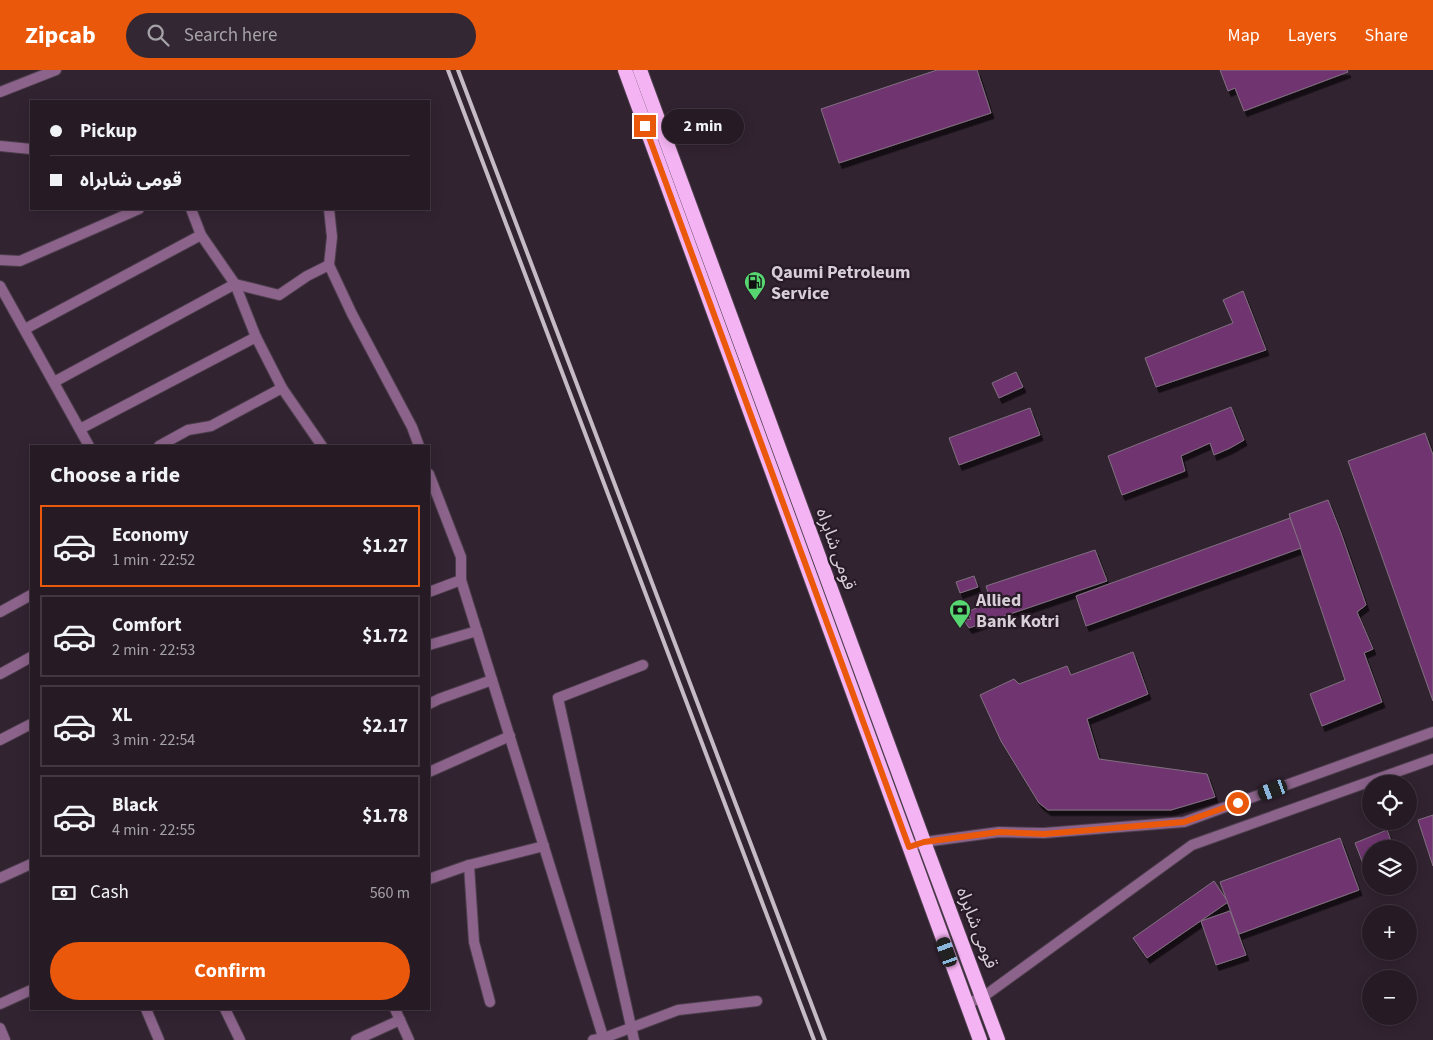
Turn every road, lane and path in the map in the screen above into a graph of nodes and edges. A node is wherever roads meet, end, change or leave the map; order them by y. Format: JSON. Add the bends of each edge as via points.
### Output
{"nodes":[{"id":1,"x":56,"y":70,"type":"edge"},
{"id":2,"x":625,"y":70,"type":"edge"},
{"id":3,"x":640,"y":70,"type":"edge"},
{"id":4,"x":0,"y":92,"type":"edge"},
{"id":5,"x":0,"y":146,"type":"edge"},
{"id":6,"x":30,"y":149,"type":"edge"},
{"id":7,"x":137,"y":210,"type":"edge"},
{"id":8,"x":191,"y":210,"type":"edge"},
{"id":9,"x":329,"y":210,"type":"edge"},
{"id":10,"x":200,"y":235,"type":"junction"},
{"id":11,"x":0,"y":260,"type":"edge"},
{"id":12,"x":329,"y":265,"type":"junction"},
{"id":13,"x":235,"y":284,"type":"junction"},
{"id":14,"x":0,"y":286,"type":"edge"},
{"id":15,"x":25,"y":329,"type":"junction"},
{"id":16,"x":256,"y":337,"type":"junction"},
{"id":17,"x":54,"y":382,"type":"junction"},
{"id":18,"x":282,"y":388,"type":"junction"},
{"id":19,"x":80,"y":429,"type":"junction"},
{"id":20,"x":88,"y":445,"type":"edge"},
{"id":21,"x":161,"y":445,"type":"edge"},
{"id":22,"x":321,"y":445,"type":"edge"},
{"id":23,"x":419,"y":445,"type":"edge"},
{"id":24,"x":430,"y":477,"type":"edge"},
{"id":25,"x":461,"y":580,"type":"junction"},
{"id":26,"x":430,"y":592,"type":"edge"},
{"id":27,"x":30,"y":596,"type":"edge"},
{"id":28,"x":0,"y":612,"type":"edge"},
{"id":29,"x":477,"y":631,"type":"junction"},
{"id":30,"x":430,"y":645,"type":"edge"},
{"id":31,"x":30,"y":658,"type":"edge"},
{"id":32,"x":643,"y":665,"type":"dead end"},
{"id":33,"x":0,"y":674,"type":"edge"},
{"id":34,"x":492,"y":680,"type":"junction"},
{"id":35,"x":430,"y":704,"type":"edge"},
{"id":36,"x":30,"y":725,"type":"edge"},
{"id":37,"x":1433,"y":732,"type":"edge"},
{"id":38,"x":510,"y":736,"type":"junction"},
{"id":39,"x":0,"y":740,"type":"edge"},
{"id":40,"x":1433,"y":759,"type":"edge"},
{"id":41,"x":430,"y":772,"type":"edge"},
{"id":42,"x":924,"y":842,"type":"junction"},
{"id":43,"x":544,"y":846,"type":"junction"},
{"id":44,"x":909,"y":847,"type":"junction"},
{"id":45,"x":30,"y":864,"type":"edge"},
{"id":46,"x":469,"y":865,"type":"junction"},
{"id":47,"x":0,"y":878,"type":"edge"},
{"id":48,"x":430,"y":880,"type":"edge"},
{"id":49,"x":30,"y":990,"type":"edge"},
{"id":50,"x":983,"y":997,"type":"junction"},
{"id":51,"x":758,"y":1001,"type":"dead end"},
{"id":52,"x":490,"y":1002,"type":"dead end"},
{"id":53,"x":0,"y":1004,"type":"edge"},
{"id":54,"x":966,"y":1004,"type":"junction"},
{"id":55,"x":146,"y":1010,"type":"edge"},
{"id":56,"x":225,"y":1010,"type":"edge"},
{"id":57,"x":395,"y":1010,"type":"edge"},
{"id":58,"x":400,"y":1020,"type":"junction"},
{"id":59,"x":0,"y":1028,"type":"edge"},
{"id":60,"x":631,"y":1028,"type":"junction"},
{"id":61,"x":604,"y":1039,"type":"edge"},
{"id":62,"x":4,"y":1040,"type":"edge"},
{"id":63,"x":158,"y":1040,"type":"edge"},
{"id":64,"x":240,"y":1040,"type":"edge"},
{"id":65,"x":356,"y":1040,"type":"edge"},
{"id":66,"x":409,"y":1040,"type":"edge"},
{"id":67,"x":593,"y":1040,"type":"edge"},
{"id":68,"x":634,"y":1040,"type":"edge"},
{"id":69,"x":980,"y":1040,"type":"edge"},
{"id":70,"x":998,"y":1040,"type":"edge"}],
"edges":[{"from":1,"to":4,"type":"street"},
{"from":2,"to":44,"type":"highway","name":"قومی شاہراہ"},
{"from":3,"to":42,"type":"highway","name":"قومی شاہراہ"},
{"from":5,"to":6,"type":"street"},
{"from":7,"to":11,"type":"street","via":[[20,260]]},
{"from":8,"to":10,"type":"street"},
{"from":9,"to":12,"type":"street","via":[[332,237]]},
{"from":10,"to":13,"type":"street"},
{"from":10,"to":15,"type":"street"},
{"from":12,"to":13,"type":"street","via":[[279,295]]},
{"from":12,"to":23,"type":"street"},
{"from":13,"to":16,"type":"street"},
{"from":13,"to":17,"type":"street"},
{"from":14,"to":15,"type":"street"},
{"from":15,"to":17,"type":"street"},
{"from":16,"to":18,"type":"street"},
{"from":16,"to":19,"type":"street"},
{"from":17,"to":19,"type":"street"},
{"from":18,"to":21,"type":"street","via":[[211,426],[188,430]]},
{"from":18,"to":22,"type":"street"},
{"from":19,"to":20,"type":"street"},
{"from":24,"to":25,"type":"street","via":[[461,557]]},
{"from":25,"to":26,"type":"street"},
{"from":25,"to":29,"type":"street"},
{"from":27,"to":28,"type":"street"},
{"from":29,"to":30,"type":"street"},
{"from":29,"to":34,"type":"street"},
{"from":31,"to":33,"type":"street"},
{"from":32,"to":60,"type":"street","via":[[558,698]]},
{"from":34,"to":35,"type":"street"},
{"from":34,"to":38,"type":"street"},
{"from":36,"to":39,"type":"street"},
{"from":37,"to":42,"type":"street","via":[[1184,822],[1044,834],[999,832]]},
{"from":38,"to":41,"type":"street"},
{"from":38,"to":43,"type":"street"},
{"from":40,"to":50,"type":"street","via":[[1192,845]]},
{"from":42,"to":44,"type":"street"},
{"from":42,"to":50,"type":"highway","name":"قومی شاہراہ"},
{"from":43,"to":46,"type":"street"},
{"from":43,"to":61,"type":"street"},
{"from":44,"to":54,"type":"highway","name":"قومی شاہراہ"},
{"from":45,"to":47,"type":"street"},
{"from":46,"to":48,"type":"street"},
{"from":46,"to":52,"type":"street","via":[[474,942]]},
{"from":49,"to":53,"type":"street"},
{"from":50,"to":54,"type":"street"},
{"from":50,"to":70,"type":"highway","name":"قومی شاہراہ"},
{"from":51,"to":60,"type":"street","via":[[678,1010]]},
{"from":54,"to":69,"type":"highway","name":"قومی شاہراہ"},
{"from":55,"to":63,"type":"street"},
{"from":56,"to":64,"type":"street"},
{"from":57,"to":58,"type":"street"},
{"from":58,"to":65,"type":"street"},
{"from":58,"to":66,"type":"street"},
{"from":59,"to":62,"type":"street"},
{"from":60,"to":61,"type":"street"},
{"from":60,"to":68,"type":"street"},
{"from":61,"to":67,"type":"street"}]}
